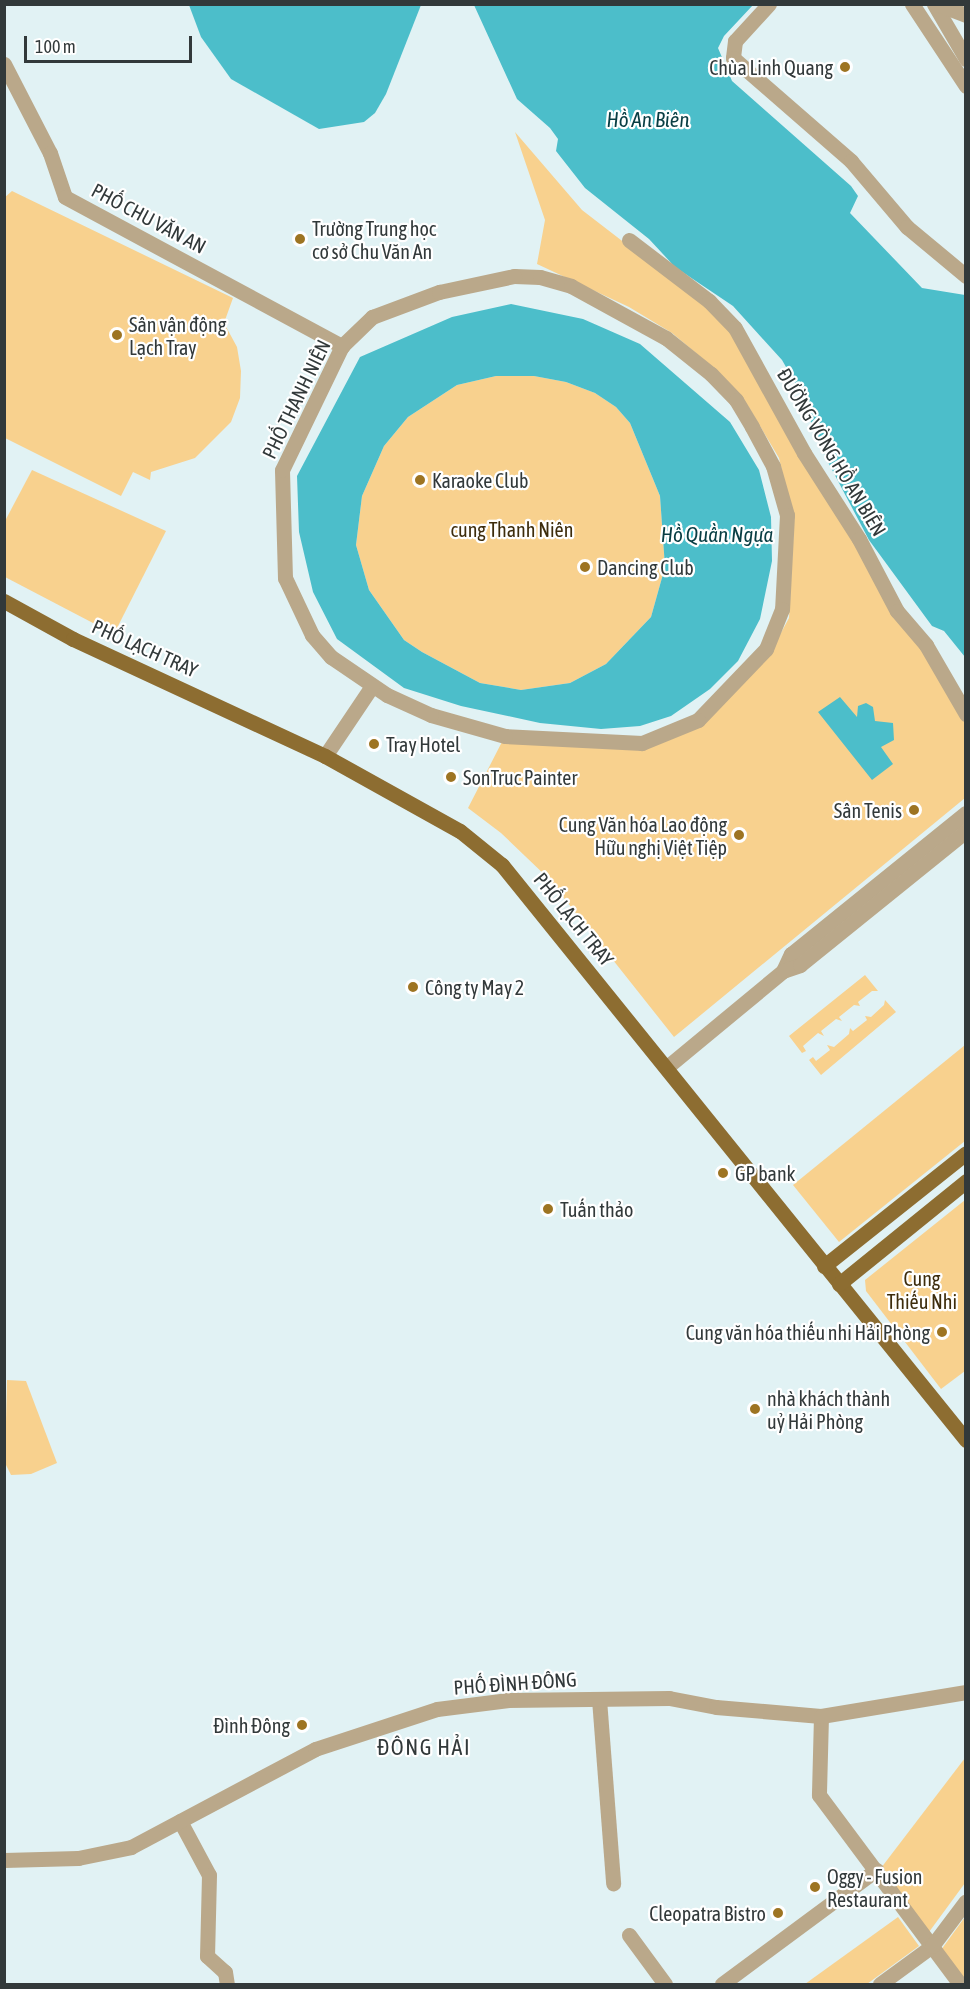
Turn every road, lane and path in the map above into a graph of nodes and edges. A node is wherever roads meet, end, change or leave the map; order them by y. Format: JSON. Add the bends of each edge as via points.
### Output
{"nodes":[{"id":1,"x":769,"y":4,"type":"edge"},
{"id":2,"x":926,"y":6,"type":"edge"},
{"id":3,"x":966,"y":15,"type":"edge"},
{"id":4,"x":966,"y":31,"type":"edge"},
{"id":5,"x":964,"y":56,"type":"edge"},
{"id":6,"x":4,"y":64,"type":"edge"},
{"id":7,"x":966,"y":86,"type":"edge"},
{"id":8,"x":629,"y":240,"type":"dead end"},
{"id":9,"x":966,"y":276,"type":"edge"},
{"id":10,"x":342,"y":346,"type":"junction"},
{"id":11,"x":4,"y":601,"type":"edge"},
{"id":12,"x":372,"y":686,"type":"junction"},
{"id":13,"x":966,"y":714,"type":"edge"},
{"id":14,"x":325,"y":756,"type":"junction"},
{"id":15,"x":966,"y":813,"type":"edge"},
{"id":16,"x":966,"y":831,"type":"edge"},
{"id":17,"x":903,"y":872,"type":"junction"},
{"id":18,"x":667,"y":1067,"type":"junction"},
{"id":19,"x":966,"y":1154,"type":"edge"},
{"id":20,"x":966,"y":1181,"type":"edge"},
{"id":21,"x":824,"y":1266,"type":"junction"},
{"id":22,"x":839,"y":1284,"type":"junction"},
{"id":23,"x":966,"y":1440,"type":"edge"},
{"id":24,"x":966,"y":1692,"type":"edge"},
{"id":25,"x":599,"y":1699,"type":"junction"},
{"id":26,"x":821,"y":1716,"type":"junction"},
{"id":27,"x":180,"y":1821,"type":"junction"},
{"id":28,"x":4,"y":1860,"type":"edge"},
{"id":29,"x":25,"y":1862,"type":"junction"},
{"id":30,"x":4,"y":1870,"type":"edge"},
{"id":31,"x":876,"y":1870,"type":"junction"},
{"id":32,"x":613,"y":1883,"type":"dead end"},
{"id":33,"x":966,"y":1901,"type":"edge"},
{"id":34,"x":629,"y":1935,"type":"dead end"},
{"id":35,"x":932,"y":1946,"type":"junction"},
{"id":36,"x":227,"y":1984,"type":"edge"},
{"id":37,"x":665,"y":1984,"type":"edge"},
{"id":38,"x":722,"y":1984,"type":"edge"},
{"id":39,"x":880,"y":1984,"type":"edge"},
{"id":40,"x":960,"y":1984,"type":"edge"}],
"edges":[{"from":1,"to":9,"type":"street","via":[[735,41],[733,58],[851,161],[907,227]]},
{"from":2,"to":3,"type":"street"},
{"from":2,"to":5,"type":"street"},
{"from":2,"to":7,"type":"street"},
{"from":4,"to":5,"type":"street"},
{"from":6,"to":10,"type":"street","name":"PHỐ CHU VĂN AN","via":[[50,153],[65,197]]},
{"from":8,"to":13,"type":"street","name":"ĐƯỜNG VÒNG HỒ AN BIÊN","via":[[709,301],[735,328],[804,453],[859,538],[897,611],[932,654]]},
{"from":10,"to":12,"type":"street","name":"PHỐ THANH NIÊN","via":[[282,470],[285,578],[312,635],[331,657]]},
{"from":10,"to":12,"type":"street","name":"PHỐ THANH NIÊN","via":[[372,317],[439,292],[514,276],[540,277],[571,286],[666,338],[736,400],[773,466],[787,515],[782,609],[766,649],[698,720],[642,743],[505,736],[431,715]]},
{"from":11,"to":14,"type":"main road","name":"PHỐ LẠCH TRAY","via":[[73,639]]},
{"from":12,"to":14,"type":"street"},
{"from":14,"to":18,"type":"main road","name":"PHỐ LẠCH TRAY","via":[[460,831],[502,865]]},
{"from":15,"to":17,"type":"street"},
{"from":16,"to":17,"type":"street"},
{"from":17,"to":18,"type":"street","via":[[800,965],[783,971]]},
{"from":18,"to":21,"type":"main road","name":"PHỐ LẠCH TRAY"},
{"from":19,"to":21,"type":"main road"},
{"from":20,"to":22,"type":"main road"},
{"from":21,"to":22,"type":"main road","name":"PHỐ LẠCH TRAY"},
{"from":22,"to":23,"type":"main road","name":"PHỐ LẠCH TRAY"},
{"from":24,"to":26,"type":"street","name":"PHỐ ĐÌNH ĐÔNG"},
{"from":25,"to":26,"type":"street","name":"PHỐ ĐÌNH ĐÔNG","via":[[669,1698],[716,1707]]},
{"from":25,"to":27,"type":"street","name":"PHỐ ĐÌNH ĐÔNG","via":[[508,1700],[427,1712],[326,1745]]},
{"from":25,"to":32,"type":"street"},
{"from":26,"to":31,"type":"street","via":[[819,1795]]},
{"from":27,"to":29,"type":"street","name":"PHỐ ĐÌNH ĐÔNG","via":[[130,1847],[78,1858]]},
{"from":27,"to":36,"type":"street","via":[[209,1875],[207,1956],[225,1972]]},
{"from":28,"to":29,"type":"street","name":"PHỐ ĐÌNH ĐÔNG"},
{"from":29,"to":30,"type":"street","name":"PHỐ ĐÌNH ĐÔNG"},
{"from":31,"to":35,"type":"street"},
{"from":31,"to":38,"type":"street"},
{"from":33,"to":35,"type":"street"},
{"from":34,"to":37,"type":"street"},
{"from":35,"to":39,"type":"street"},
{"from":35,"to":40,"type":"street"}]}
